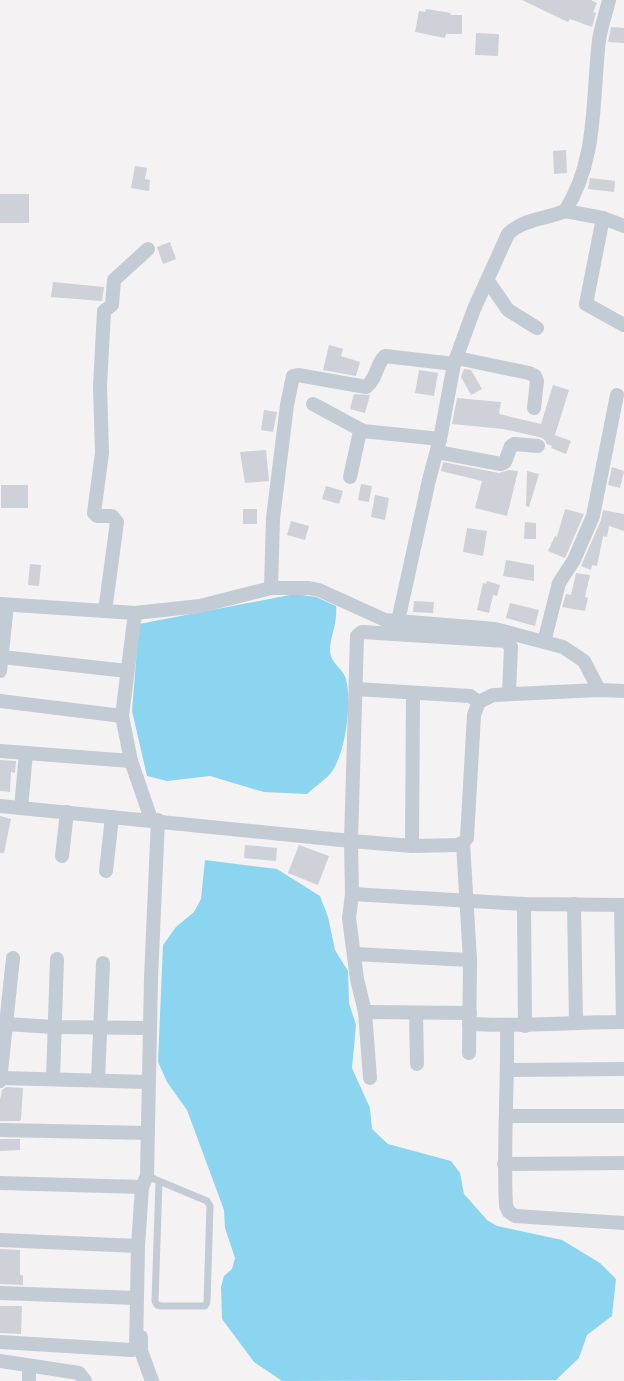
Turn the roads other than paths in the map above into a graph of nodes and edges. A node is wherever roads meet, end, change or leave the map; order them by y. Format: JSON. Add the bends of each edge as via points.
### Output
{"nodes":[{"id":1,"x":609,"y":0,"type":"edge"},
{"id":2,"x":565,"y":211,"type":"junction"},
{"id":3,"x":603,"y":218,"type":"junction"},
{"id":4,"x":624,"y":226,"type":"edge"},
{"id":5,"x":148,"y":249,"type":"dead end"},
{"id":6,"x":488,"y":281,"type":"junction"},
{"id":7,"x":624,"y":325,"type":"edge"},
{"id":8,"x":537,"y":328,"type":"dead end"},
{"id":9,"x":455,"y":361,"type":"junction"},
{"id":10,"x":617,"y":394,"type":"dead end"},
{"id":11,"x":313,"y":404,"type":"dead end"},
{"id":12,"x":534,"y":408,"type":"dead end"},
{"id":13,"x":363,"y":431,"type":"junction"},
{"id":14,"x":438,"y":446,"type":"junction"},
{"id":15,"x":538,"y":446,"type":"dead end"},
{"id":16,"x":350,"y":477,"type":"dead end"},
{"id":17,"x":271,"y":588,"type":"junction"},
{"id":18,"x":4,"y":604,"type":"edge"},
{"id":19,"x":105,"y":611,"type":"junction"},
{"id":20,"x":135,"y":613,"type":"junction"},
{"id":21,"x":398,"y":621,"type":"junction"},
{"id":22,"x":544,"y":642,"type":"junction"},
{"id":23,"x":1,"y":664,"type":"edge"},
{"id":24,"x":127,"y":671,"type":"junction"},
{"id":25,"x":356,"y":689,"type":"junction"},
{"id":26,"x":599,"y":690,"type":"junction"},
{"id":27,"x":624,"y":691,"type":"edge"},
{"id":28,"x":509,"y":693,"type":"junction"},
{"id":29,"x":412,"y":694,"type":"junction"},
{"id":30,"x":0,"y":702,"type":"edge"},
{"id":31,"x":479,"y":702,"type":"junction"},
{"id":32,"x":122,"y":716,"type":"junction"},
{"id":33,"x":0,"y":751,"type":"edge"},
{"id":34,"x":26,"y":753,"type":"junction"},
{"id":35,"x":131,"y":761,"type":"junction"},
{"id":36,"x":0,"y":806,"type":"edge"},
{"id":37,"x":21,"y":808,"type":"junction"},
{"id":38,"x":67,"y":813,"type":"junction"},
{"id":39,"x":112,"y":817,"type":"junction"},
{"id":40,"x":155,"y":820,"type":"junction"},
{"id":41,"x":351,"y":841,"type":"junction"},
{"id":42,"x":463,"y":843,"type":"junction"},
{"id":43,"x":412,"y":846,"type":"junction"},
{"id":44,"x":62,"y":856,"type":"dead end"},
{"id":45,"x":106,"y":871,"type":"dead end"},
{"id":46,"x":352,"y":894,"type":"junction"},
{"id":47,"x":467,"y":901,"type":"junction"},
{"id":48,"x":524,"y":903,"type":"junction"},
{"id":49,"x":573,"y":904,"type":"junction"},
{"id":50,"x":622,"y":905,"type":"edge"},
{"id":51,"x":354,"y":954,"type":"junction"},
{"id":52,"x":13,"y":958,"type":"dead end"},
{"id":53,"x":57,"y":959,"type":"dead end"},
{"id":54,"x":470,"y":960,"type":"junction"},
{"id":55,"x":103,"y":963,"type":"dead end"},
{"id":56,"x":365,"y":1012,"type":"junction"},
{"id":57,"x":416,"y":1013,"type":"junction"},
{"id":58,"x":470,"y":1018,"type":"junction"},
{"id":59,"x":576,"y":1022,"type":"junction"},
{"id":60,"x":623,"y":1022,"type":"edge"},
{"id":61,"x":5,"y":1024,"type":"junction"},
{"id":62,"x":507,"y":1026,"type":"junction"},
{"id":63,"x":525,"y":1026,"type":"junction"},
{"id":64,"x":54,"y":1027,"type":"junction"},
{"id":65,"x":99,"y":1027,"type":"junction"},
{"id":66,"x":150,"y":1028,"type":"junction"},
{"id":67,"x":469,"y":1053,"type":"dead end"},
{"id":68,"x":417,"y":1064,"type":"dead end"},
{"id":69,"x":624,"y":1069,"type":"edge"},
{"id":70,"x":508,"y":1070,"type":"junction"},
{"id":71,"x":370,"y":1078,"type":"dead end"},
{"id":72,"x":0,"y":1079,"type":"edge"},
{"id":73,"x":53,"y":1079,"type":"junction"},
{"id":74,"x":98,"y":1080,"type":"junction"},
{"id":75,"x":148,"y":1082,"type":"junction"},
{"id":76,"x":506,"y":1116,"type":"junction"},
{"id":77,"x":624,"y":1116,"type":"edge"},
{"id":78,"x":0,"y":1130,"type":"edge"},
{"id":79,"x":148,"y":1133,"type":"junction"},
{"id":80,"x":624,"y":1163,"type":"edge"},
{"id":81,"x":504,"y":1164,"type":"junction"},
{"id":82,"x":0,"y":1183,"type":"edge"},
{"id":83,"x":148,"y":1186,"type":"junction"},
{"id":84,"x":624,"y":1222,"type":"edge"},
{"id":85,"x":0,"y":1240,"type":"edge"},
{"id":86,"x":138,"y":1246,"type":"junction"},
{"id":87,"x":0,"y":1293,"type":"edge"},
{"id":88,"x":137,"y":1299,"type":"junction"},
{"id":89,"x":0,"y":1342,"type":"edge"},
{"id":90,"x":0,"y":1361,"type":"edge"},
{"id":91,"x":29,"y":1366,"type":"junction"},
{"id":92,"x":29,"y":1381,"type":"edge"},
{"id":93,"x":85,"y":1381,"type":"edge"},
{"id":94,"x":152,"y":1381,"type":"edge"}],
"edges":[{"from":1,"to":2,"type":"street","via":[[599,38],[591,144]]},
{"from":2,"to":3,"type":"street"},
{"from":2,"to":6,"type":"street","via":[[512,230]]},
{"from":3,"to":4,"type":"street"},
{"from":3,"to":7,"type":"street","via":[[586,304]]},
{"from":5,"to":19,"type":"street","via":[[114,280],[112,304],[105,311],[100,386],[102,453],[94,513],[112,516],[117,522]]},
{"from":6,"to":8,"type":"street","via":[[508,310]]},
{"from":6,"to":9,"type":"street"},
{"from":9,"to":12,"type":"street","via":[[536,376]]},
{"from":9,"to":14,"type":"street"},
{"from":9,"to":17,"type":"street","via":[[385,356],[366,387],[293,376],[273,518]]},
{"from":10,"to":22,"type":"street","via":[[592,516],[574,560],[559,583]]},
{"from":11,"to":13,"type":"street"},
{"from":13,"to":14,"type":"street"},
{"from":13,"to":16,"type":"street"},
{"from":14,"to":15,"type":"street","via":[[501,464],[513,444]]},
{"from":14,"to":21,"type":"street"},
{"from":17,"to":20,"type":"street","via":[[200,606]]},
{"from":17,"to":21,"type":"street","via":[[318,590],[385,620]]},
{"from":18,"to":19,"type":"street"},
{"from":18,"to":23,"type":"street"},
{"from":19,"to":20,"type":"street"},
{"from":20,"to":24,"type":"street"},
{"from":21,"to":22,"type":"street","via":[[495,629]]},
{"from":22,"to":26,"type":"street","via":[[563,647],[584,661]]},
{"from":23,"to":24,"type":"street"},
{"from":24,"to":32,"type":"street"},
{"from":25,"to":28,"type":"street","via":[[357,636],[362,632],[506,640],[511,647]]},
{"from":25,"to":29,"type":"street"},
{"from":25,"to":41,"type":"street"},
{"from":26,"to":27,"type":"street"},
{"from":26,"to":28,"type":"street"},
{"from":28,"to":31,"type":"street"},
{"from":29,"to":31,"type":"street","via":[[470,696]]},
{"from":29,"to":43,"type":"street"},
{"from":30,"to":32,"type":"street"},
{"from":31,"to":42,"type":"street","via":[[474,715],[467,838]]},
{"from":32,"to":35,"type":"street"},
{"from":33,"to":34,"type":"street"},
{"from":34,"to":35,"type":"street"},
{"from":34,"to":37,"type":"street"},
{"from":35,"to":40,"type":"street"},
{"from":36,"to":37,"type":"street"},
{"from":37,"to":38,"type":"street"},
{"from":38,"to":39,"type":"street"},
{"from":38,"to":44,"type":"street"},
{"from":39,"to":40,"type":"street"},
{"from":39,"to":45,"type":"street"},
{"from":40,"to":41,"type":"street"},
{"from":40,"to":66,"type":"street"},
{"from":41,"to":43,"type":"street"},
{"from":41,"to":46,"type":"street"},
{"from":42,"to":43,"type":"street"},
{"from":42,"to":47,"type":"street"},
{"from":46,"to":47,"type":"street"},
{"from":46,"to":51,"type":"street","via":[[349,918]]},
{"from":47,"to":48,"type":"street"},
{"from":47,"to":54,"type":"street"},
{"from":48,"to":49,"type":"street"},
{"from":48,"to":63,"type":"street"},
{"from":49,"to":50,"type":"street"},
{"from":49,"to":59,"type":"street"},
{"from":50,"to":60,"type":"street"},
{"from":51,"to":54,"type":"street"},
{"from":51,"to":56,"type":"street"},
{"from":52,"to":61,"type":"street"},
{"from":53,"to":64,"type":"street"},
{"from":54,"to":58,"type":"street"},
{"from":55,"to":65,"type":"street"},
{"from":56,"to":57,"type":"street"},
{"from":56,"to":71,"type":"street"},
{"from":57,"to":58,"type":"street"},
{"from":57,"to":68,"type":"street"},
{"from":58,"to":62,"type":"street"},
{"from":58,"to":67,"type":"street"},
{"from":59,"to":60,"type":"street"},
{"from":59,"to":63,"type":"street"},
{"from":61,"to":64,"type":"street"},
{"from":61,"to":72,"type":"street"},
{"from":62,"to":63,"type":"street"},
{"from":62,"to":70,"type":"street"},
{"from":64,"to":65,"type":"street"},
{"from":64,"to":73,"type":"street"},
{"from":65,"to":66,"type":"street"},
{"from":65,"to":74,"type":"street"},
{"from":66,"to":75,"type":"street"},
{"from":69,"to":70,"type":"street"},
{"from":70,"to":76,"type":"street"},
{"from":72,"to":73,"type":"street"},
{"from":73,"to":74,"type":"street"},
{"from":74,"to":75,"type":"street"},
{"from":75,"to":79,"type":"street"},
{"from":76,"to":77,"type":"street"},
{"from":76,"to":81,"type":"street"},
{"from":78,"to":79,"type":"street"},
{"from":79,"to":83,"type":"street"},
{"from":80,"to":81,"type":"street"},
{"from":81,"to":84,"type":"street","via":[[506,1206],[514,1216]]},
{"from":82,"to":83,"type":"street"},
{"from":83,"to":83,"type":"lane","via":[[207,1201],[210,1206],[205,1306],[161,1306],[155,1301]]},
{"from":83,"to":86,"type":"street"},
{"from":83,"to":94,"type":"street","via":[[141,1351]]},
{"from":85,"to":86,"type":"street"},
{"from":86,"to":88,"type":"street"},
{"from":87,"to":88,"type":"street"},
{"from":88,"to":89,"type":"street","via":[[137,1345],[132,1350]]},
{"from":90,"to":91,"type":"street"},
{"from":91,"to":92,"type":"street"},
{"from":91,"to":93,"type":"street","via":[[79,1372]]}]}
